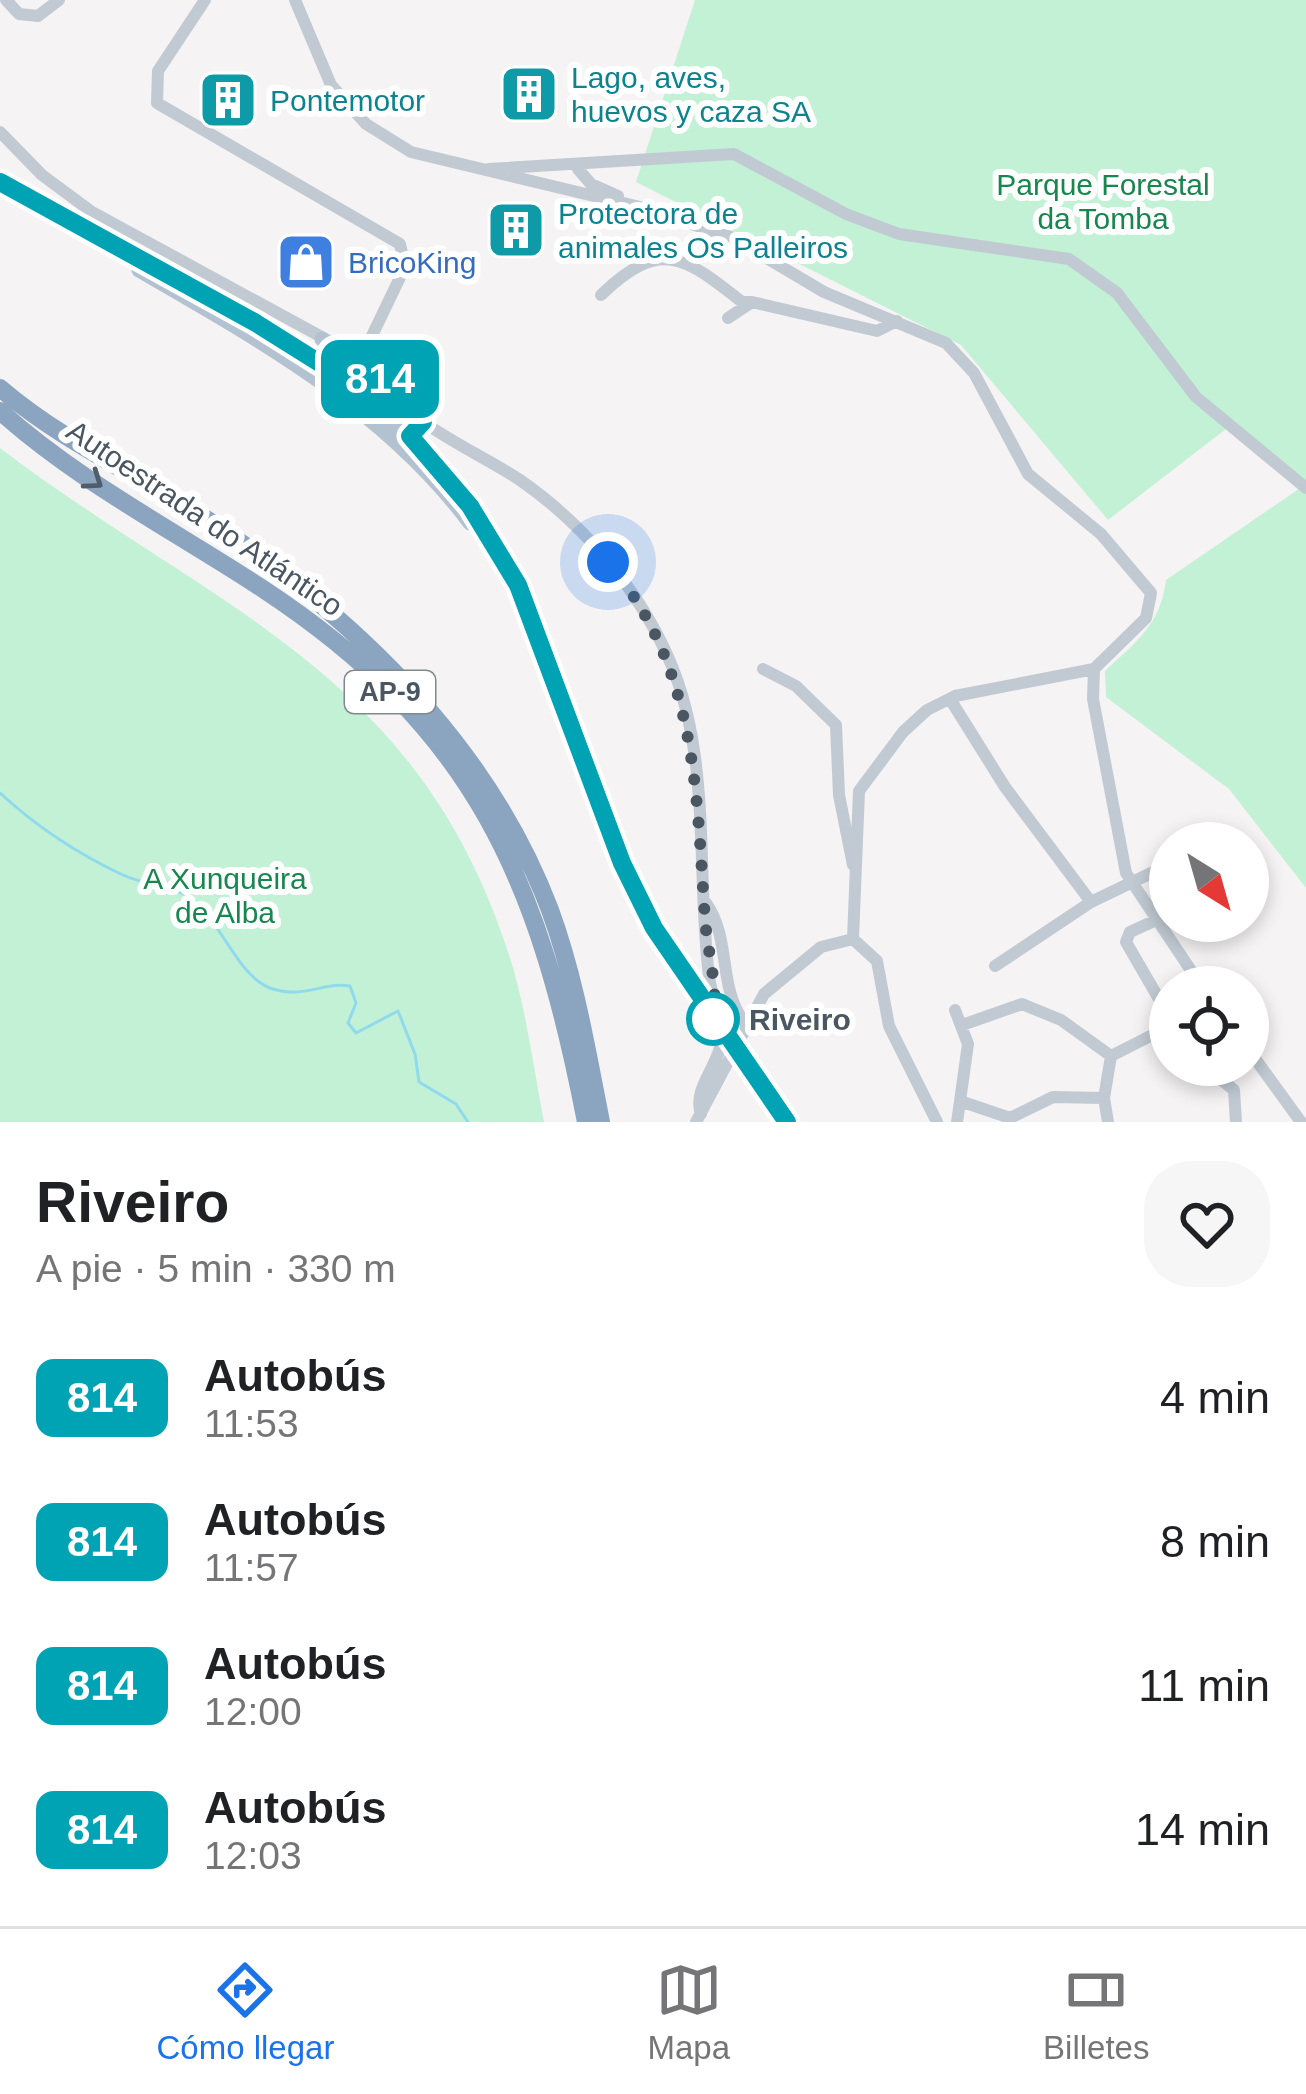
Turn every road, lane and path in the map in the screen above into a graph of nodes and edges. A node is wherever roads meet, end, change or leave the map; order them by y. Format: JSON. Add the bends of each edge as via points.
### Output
{"nodes":[{"id":1,"x":6,"y":0,"type":"edge"},
{"id":2,"x":35,"y":0,"type":"edge"},
{"id":3,"x":59,"y":0,"type":"edge"},
{"id":4,"x":205,"y":0,"type":"edge"},
{"id":5,"x":295,"y":0,"type":"edge"},
{"id":6,"x":38,"y":16,"type":"junction"},
{"id":7,"x":0,"y":132,"type":"edge"},
{"id":8,"x":592,"y":162,"type":"junction"},
{"id":9,"x":557,"y":164,"type":"junction"},
{"id":10,"x":578,"y":169,"type":"junction"},
{"id":11,"x":484,"y":171,"type":"junction"},
{"id":12,"x":0,"y":183,"type":"edge"},
{"id":13,"x":550,"y":185,"type":"junction"},
{"id":14,"x":0,"y":194,"type":"edge"},
{"id":15,"x":640,"y":207,"type":"junction"},
{"id":16,"x":66,"y":230,"type":"junction"},
{"id":17,"x":601,"y":295,"type":"dead end"},
{"id":18,"x":752,"y":302,"type":"junction"},
{"id":19,"x":728,"y":318,"type":"dead end"},
{"id":20,"x":897,"y":320,"type":"junction"},
{"id":21,"x":322,"y":339,"type":"junction"},
{"id":22,"x":369,"y":342,"type":"junction"},
{"id":23,"x":353,"y":355,"type":"junction"},
{"id":24,"x":376,"y":370,"type":"junction"},
{"id":25,"x":348,"y":384,"type":"junction"},
{"id":26,"x":0,"y":388,"type":"edge"},
{"id":27,"x":0,"y":411,"type":"edge"},
{"id":28,"x":423,"y":422,"type":"junction"},
{"id":29,"x":405,"y":434,"type":"junction"},
{"id":30,"x":424,"y":472,"type":"junction"},
{"id":31,"x":1306,"y":488,"type":"edge"},
{"id":32,"x":764,"y":669,"type":"dead end"},
{"id":33,"x":1094,"y":669,"type":"junction"},
{"id":34,"x":950,"y":699,"type":"junction"},
{"id":35,"x":1149,"y":875,"type":"edge"},
{"id":36,"x":857,"y":878,"type":"junction"},
{"id":37,"x":1132,"y":884,"type":"junction"},
{"id":38,"x":704,"y":900,"type":"junction"},
{"id":39,"x":1091,"y":902,"type":"junction"},
{"id":40,"x":1149,"y":913,"type":"edge"},
{"id":41,"x":1149,"y":923,"type":"edge"},
{"id":42,"x":854,"y":939,"type":"junction"},
{"id":43,"x":995,"y":966,"type":"dead end"},
{"id":44,"x":1149,"y":984,"type":"edge"},
{"id":45,"x":955,"y":1010,"type":"dead end"},
{"id":46,"x":962,"y":1025,"type":"junction"},
{"id":47,"x":732,"y":1034,"type":"junction"},
{"id":48,"x":1149,"y":1034,"type":"edge"},
{"id":49,"x":1111,"y":1057,"type":"junction"},
{"id":50,"x":1269,"y":1078,"type":"edge"},
{"id":51,"x":1229,"y":1086,"type":"edge"},
{"id":52,"x":1104,"y":1098,"type":"junction"},
{"id":53,"x":960,"y":1101,"type":"junction"},
{"id":54,"x":698,"y":1118,"type":"edge"},
{"id":55,"x":586,"y":1122,"type":"edge"},
{"id":56,"x":602,"y":1122,"type":"edge"},
{"id":57,"x":777,"y":1122,"type":"edge"},
{"id":58,"x":788,"y":1122,"type":"edge"},
{"id":59,"x":938,"y":1122,"type":"edge"},
{"id":60,"x":957,"y":1122,"type":"edge"},
{"id":61,"x":1108,"y":1122,"type":"edge"},
{"id":62,"x":1237,"y":1122,"type":"edge"},
{"id":63,"x":1301,"y":1122,"type":"edge"}],
"edges":[{"from":1,"to":6,"type":"street","via":[[19,14]]},
{"from":2,"to":6,"type":"street"},
{"from":3,"to":6,"type":"street"},
{"from":4,"to":22,"type":"street","via":[[158,71],[157,103],[400,244],[405,267]]},
{"from":5,"to":11,"type":"street","via":[[324,74],[366,124],[411,152]]},
{"from":7,"to":21,"type":"street","via":[[92,212]]},
{"from":8,"to":9,"type":"street"},
{"from":8,"to":10,"type":"street"},
{"from":8,"to":31,"type":"street","via":[[734,154],[899,234],[1069,259],[1117,293],[1196,397]]},
{"from":9,"to":11,"type":"street"},
{"from":9,"to":13,"type":"street"},
{"from":10,"to":13,"type":"street"},
{"from":10,"to":15,"type":"street"},
{"from":11,"to":13,"type":"street"},
{"from":12,"to":25,"type":"main road","via":[[294,345]]},
{"from":13,"to":15,"type":"street"},
{"from":14,"to":16,"type":"main road"},
{"from":15,"to":20,"type":"street","via":[[731,237],[809,285]]},
{"from":16,"to":25,"type":"main road"},
{"from":16,"to":30,"type":"main road","via":[[301,367],[362,410]]},
{"from":17,"to":18,"type":"street","via":[[628,269],[673,258],[693,262]]},
{"from":18,"to":19,"type":"street"},
{"from":18,"to":20,"type":"street","via":[[877,331]]},
{"from":20,"to":33,"type":"street","via":[[962,357],[1028,474],[1147,584],[1146,618]]},
{"from":21,"to":23,"type":"street"},
{"from":21,"to":25,"type":"main road"},
{"from":22,"to":23,"type":"street"},
{"from":22,"to":24,"type":"street","via":[[379,350]]},
{"from":23,"to":24,"type":"street"},
{"from":24,"to":25,"type":"main road","via":[[358,387]]},
{"from":24,"to":28,"type":"street"},
{"from":24,"to":29,"type":"main road","via":[[381,396]]},
{"from":25,"to":29,"type":"main road"},
{"from":26,"to":56,"type":"highway","name":"Autoestrada do Atlántico","number":"AP-9","via":[[88,452],[230,535],[346,626],[456,741],[510,825],[550,912]]},
{"from":27,"to":55,"type":"highway","name":"Autoestrada do Atlántico","number":"AP-9","one_way":true,"via":[[100,487],[309,621],[435,741],[488,816],[527,893],[550,958]]},
{"from":28,"to":29,"type":"street"},
{"from":28,"to":38,"type":"street","via":[[560,510],[638,601],[663,646],[689,726]]},
{"from":29,"to":30,"type":"main road"},
{"from":29,"to":47,"type":"main road","via":[[470,506],[518,585],[636,894]]},
{"from":30,"to":47,"type":"main road","via":[[476,531],[514,594],[620,876],[661,955]]},
{"from":32,"to":36,"type":"street","via":[[796,686],[836,725],[838,795]]},
{"from":33,"to":34,"type":"street"},
{"from":33,"to":37,"type":"street","via":[[1096,717]]},
{"from":34,"to":36,"type":"street","via":[[927,710],[869,771],[859,791]]},
{"from":34,"to":39,"type":"street"},
{"from":35,"to":37,"type":"street"},
{"from":36,"to":42,"type":"street"},
{"from":37,"to":39,"type":"street"},
{"from":37,"to":40,"type":"street"},
{"from":38,"to":47,"type":"street","via":[[709,979]]},
{"from":38,"to":47,"type":"street","via":[[720,923]]},
{"from":39,"to":43,"type":"street"},
{"from":41,"to":44,"type":"street","via":[[1126,942]]},
{"from":42,"to":47,"type":"street","via":[[821,947],[772,985]]},
{"from":42,"to":59,"type":"street","via":[[882,973],[889,1026]]},
{"from":45,"to":46,"type":"street"},
{"from":46,"to":49,"type":"street","via":[[1022,1004],[1061,1020]]},
{"from":46,"to":53,"type":"street","via":[[968,1057]]},
{"from":47,"to":54,"type":"street"},
{"from":47,"to":54,"type":"street","via":[[697,1099]]},
{"from":47,"to":57,"type":"main road"},
{"from":47,"to":58,"type":"main road"},
{"from":48,"to":49,"type":"street"},
{"from":49,"to":52,"type":"street"},
{"from":50,"to":63,"type":"street"},
{"from":51,"to":62,"type":"street"},
{"from":52,"to":53,"type":"street","via":[[1053,1097],[1010,1118]]},
{"from":52,"to":61,"type":"street"},
{"from":53,"to":60,"type":"street"}]}
